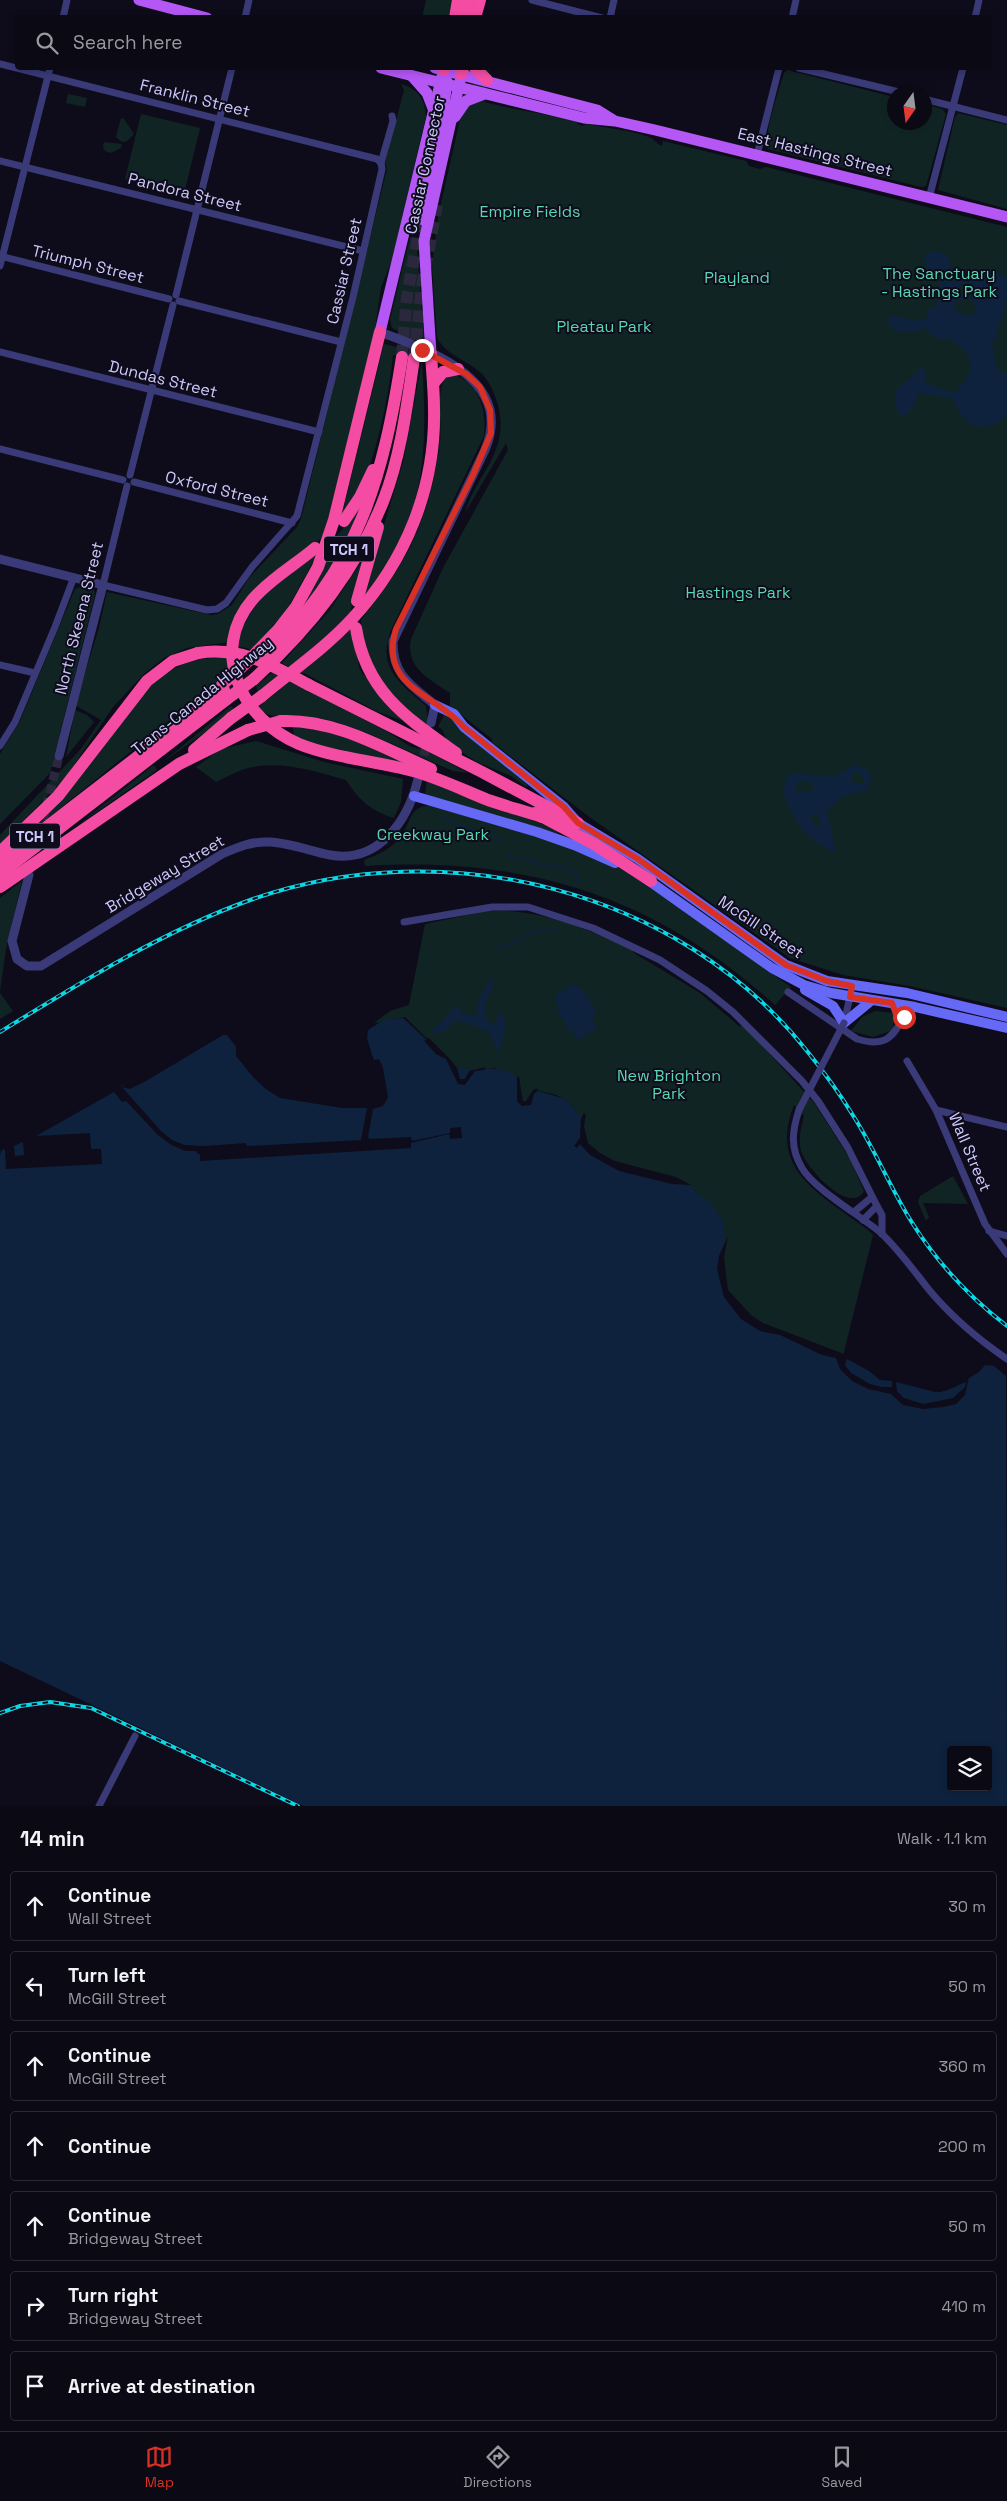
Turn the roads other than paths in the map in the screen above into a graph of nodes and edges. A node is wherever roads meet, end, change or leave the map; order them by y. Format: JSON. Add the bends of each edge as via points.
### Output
{"nodes":[{"id":1,"x":67,"y":0,"type":"edge"},
{"id":2,"x":139,"y":0,"type":"edge"},
{"id":3,"x":249,"y":0,"type":"edge"},
{"id":4,"x":458,"y":0,"type":"edge"},
{"id":5,"x":468,"y":0,"type":"edge"},
{"id":6,"x":480,"y":0,"type":"edge"},
{"id":7,"x":532,"y":0,"type":"edge"},
{"id":8,"x":614,"y":0,"type":"edge"},
{"id":9,"x":796,"y":0,"type":"edge"},
{"id":10,"x":979,"y":0,"type":"edge"},
{"id":11,"x":64,"y":15,"type":"edge"},
{"id":12,"x":196,"y":15,"type":"edge"},
{"id":13,"x":246,"y":15,"type":"edge"},
{"id":14,"x":456,"y":15,"type":"edge"},
{"id":15,"x":465,"y":15,"type":"edge"},
{"id":16,"x":476,"y":15,"type":"edge"},
{"id":17,"x":590,"y":15,"type":"edge"},
{"id":18,"x":611,"y":15,"type":"edge"},
{"id":19,"x":793,"y":15,"type":"edge"},
{"id":20,"x":976,"y":15,"type":"edge"},
{"id":21,"x":0,"y":64,"type":"edge"},
{"id":22,"x":15,"y":68,"type":"edge"},
{"id":23,"x":24,"y":70,"type":"edge"},
{"id":24,"x":50,"y":70,"type":"edge"},
{"id":25,"x":232,"y":70,"type":"edge"},
{"id":26,"x":389,"y":70,"type":"edge"},
{"id":27,"x":451,"y":70,"type":"edge"},
{"id":28,"x":476,"y":70,"type":"edge"},
{"id":29,"x":778,"y":70,"type":"edge"},
{"id":30,"x":807,"y":70,"type":"edge"},
{"id":31,"x":962,"y":70,"type":"edge"},
{"id":32,"x":48,"y":76,"type":"junction"},
{"id":33,"x":412,"y":76,"type":"junction"},
{"id":34,"x":487,"y":80,"type":"junction"},
{"id":35,"x":449,"y":85,"type":"junction"},
{"id":36,"x":887,"y":89,"type":"edge"},
{"id":37,"x":485,"y":94,"type":"junction"},
{"id":38,"x":932,"y":101,"type":"edge"},
{"id":39,"x":953,"y":106,"type":"junction"},
{"id":40,"x":434,"y":111,"type":"junction"},
{"id":41,"x":392,"y":116,"type":"dead end"},
{"id":42,"x":220,"y":119,"type":"junction"},
{"id":43,"x":1007,"y":120,"type":"edge"},
{"id":44,"x":615,"y":121,"type":"junction"},
{"id":45,"x":450,"y":125,"type":"junction"},
{"id":46,"x":757,"y":155,"type":"junction"},
{"id":47,"x":0,"y":161,"type":"edge"},
{"id":48,"x":381,"y":162,"type":"junction"},
{"id":49,"x":25,"y":167,"type":"junction"},
{"id":50,"x":929,"y":198,"type":"junction"},
{"id":51,"x":197,"y":209,"type":"junction"},
{"id":52,"x":1007,"y":217,"type":"edge"},
{"id":53,"x":424,"y":241,"type":"junction"},
{"id":54,"x":363,"y":251,"type":"junction"},
{"id":55,"x":1,"y":256,"type":"edge"},
{"id":56,"x":0,"y":266,"type":"edge"},
{"id":57,"x":174,"y":300,"type":"junction"},
{"id":58,"x":380,"y":332,"type":"junction"},
{"id":59,"x":341,"y":342,"type":"junction"},
{"id":60,"x":0,"y":352,"type":"edge"},
{"id":61,"x":431,"y":354,"type":"junction"},
{"id":62,"x":458,"y":369,"type":"junction"},
{"id":63,"x":433,"y":384,"type":"junction"},
{"id":64,"x":152,"y":390,"type":"junction"},
{"id":65,"x":395,"y":401,"type":"junction"},
{"id":66,"x":319,"y":432,"type":"junction"},
{"id":67,"x":0,"y":449,"type":"edge"},
{"id":68,"x":128,"y":483,"type":"junction"},
{"id":69,"x":384,"y":500,"type":"junction"},
{"id":70,"x":344,"y":521,"type":"dead end"},
{"id":71,"x":292,"y":522,"type":"junction"},
{"id":72,"x":315,"y":548,"type":"dead end"},
{"id":73,"x":0,"y":559,"type":"edge"},
{"id":74,"x":74,"y":577,"type":"junction"},
{"id":75,"x":103,"y":585,"type":"junction"},
{"id":76,"x":357,"y":601,"type":"dead end"},
{"id":77,"x":356,"y":628,"type":"dead end"},
{"id":78,"x":0,"y":665,"type":"edge"},
{"id":79,"x":251,"y":670,"type":"junction"},
{"id":80,"x":36,"y":673,"type":"junction"},
{"id":81,"x":225,"y":691,"type":"junction"},
{"id":82,"x":435,"y":705,"type":"junction"},
{"id":83,"x":431,"y":722,"type":"dead end"},
{"id":84,"x":0,"y":746,"type":"edge"},
{"id":85,"x":59,"y":756,"type":"tunnel mouth"},
{"id":86,"x":179,"y":764,"type":"junction"},
{"id":87,"x":482,"y":772,"type":"junction"},
{"id":88,"x":418,"y":779,"type":"tunnel mouth"},
{"id":89,"x":414,"y":796,"type":"junction"},
{"id":90,"x":542,"y":817,"type":"junction"},
{"id":91,"x":578,"y":823,"type":"junction"},
{"id":92,"x":0,"y":852,"type":"edge"},
{"id":93,"x":0,"y":863,"type":"edge"},
{"id":94,"x":0,"y":874,"type":"edge"},
{"id":95,"x":29,"y":875,"type":"dead end"},
{"id":96,"x":652,"y":881,"type":"junction"},
{"id":97,"x":0,"y":887,"type":"edge"},
{"id":98,"x":404,"y":922,"type":"dead end"},
{"id":99,"x":792,"y":980,"type":"junction"},
{"id":100,"x":852,"y":986,"type":"junction"},
{"id":101,"x":788,"y":992,"type":"dead end"},
{"id":102,"x":850,"y":997,"type":"junction"},
{"id":103,"x":872,"y":1000,"type":"junction"},
{"id":104,"x":892,"y":1003,"type":"junction"},
{"id":105,"x":915,"y":1007,"type":"junction"},
{"id":106,"x":1007,"y":1016,"type":"edge"},
{"id":107,"x":844,"y":1023,"type":"junction"},
{"id":108,"x":900,"y":1023,"type":"junction"},
{"id":109,"x":1007,"y":1028,"type":"edge"},
{"id":110,"x":907,"y":1061,"type":"dead end"},
{"id":111,"x":936,"y":1110,"type":"junction"},
{"id":112,"x":1007,"y":1128,"type":"edge"},
{"id":113,"x":872,"y":1197,"type":"junction"},
{"id":114,"x":877,"y":1206,"type":"junction"},
{"id":115,"x":854,"y":1212,"type":"junction"},
{"id":116,"x":864,"y":1220,"type":"junction"},
{"id":117,"x":990,"y":1231,"type":"junction"},
{"id":118,"x":882,"y":1234,"type":"junction"},
{"id":119,"x":1007,"y":1236,"type":"edge"},
{"id":120,"x":1007,"y":1254,"type":"edge"},
{"id":121,"x":1007,"y":1359,"type":"edge"},
{"id":122,"x":135,"y":1736,"type":"dead end"},
{"id":123,"x":99,"y":1806,"type":"edge"}],
"edges":[{"from":1,"to":11,"type":"street"},
{"from":2,"to":12,"type":"main road"},
{"from":3,"to":13,"type":"street"},
{"from":4,"to":14,"type":"highway"},
{"from":5,"to":15,"type":"highway"},
{"from":6,"to":16,"type":"highway"},
{"from":7,"to":17,"type":"street"},
{"from":8,"to":18,"type":"street"},
{"from":9,"to":19,"type":"street"},
{"from":10,"to":20,"type":"street"},
{"from":21,"to":22,"type":"street","name":"Franklin Street"},
{"from":23,"to":32,"type":"street","name":"Franklin Street"},
{"from":24,"to":32,"type":"street"},
{"from":25,"to":42,"type":"street"},
{"from":26,"to":33,"type":"main road","name":"East Hastings Street"},
{"from":27,"to":34,"type":"main road","name":"East Hastings Street"},
{"from":27,"to":35,"type":"main road"},
{"from":27,"to":35,"type":"main road","name":"Cassiar Connector"},
{"from":28,"to":34,"type":"highway"},
{"from":29,"to":46,"type":"street"},
{"from":30,"to":36,"type":"street"},
{"from":31,"to":39,"type":"street"},
{"from":32,"to":42,"type":"street","name":"Franklin Street"},
{"from":32,"to":49,"type":"street"},
{"from":33,"to":35,"type":"main road","name":"East Hastings Street"},
{"from":33,"to":40,"type":"main road","via":[[426,93]]},
{"from":34,"to":44,"type":"main road","name":"East Hastings Street","via":[[596,110]]},
{"from":35,"to":37,"type":"main road","name":"East Hastings Street"},
{"from":35,"to":40,"type":"main road","name":"Cassiar Connector"},
{"from":35,"to":45,"type":"main road","name":"Cassiar Connector"},
{"from":35,"to":53,"type":"main road","via":[[425,192]]},
{"from":37,"to":44,"type":"main road","name":"East Hastings Street","via":[[584,118]]},
{"from":37,"to":45,"type":"main road","via":[[466,101]]},
{"from":38,"to":39,"type":"street"},
{"from":39,"to":43,"type":"street"},
{"from":39,"to":50,"type":"street"},
{"from":40,"to":58,"type":"main road","name":"Cassiar Connector"},
{"from":41,"to":48,"type":"street","name":"Cassiar Street"},
{"from":42,"to":48,"type":"street","name":"Franklin Street"},
{"from":42,"to":51,"type":"street"},
{"from":44,"to":46,"type":"main road","name":"East Hastings Street"},
{"from":45,"to":53,"type":"main road","name":"Cassiar Connector"},
{"from":46,"to":50,"type":"main road","name":"East Hastings Street"},
{"from":47,"to":49,"type":"street","name":"Pandora Street"},
{"from":48,"to":54,"type":"street","name":"Cassiar Street"},
{"from":49,"to":51,"type":"street","name":"Pandora Street"},
{"from":49,"to":55,"type":"street"},
{"from":50,"to":52,"type":"main road","name":"East Hastings Street"},
{"from":51,"to":54,"type":"street","name":"Pandora Street"},
{"from":51,"to":57,"type":"street"},
{"from":53,"to":61,"type":"main road","name":"Cassiar Connector"},
{"from":54,"to":59,"type":"street","name":"Cassiar Street"},
{"from":55,"to":56,"type":"street"},
{"from":55,"to":57,"type":"street","name":"Triumph Street"},
{"from":57,"to":59,"type":"street","name":"Triumph Street"},
{"from":57,"to":64,"type":"street"},
{"from":58,"to":61,"type":"street"},
{"from":58,"to":79,"type":"highway","via":[[324,552],[308,588]]},
{"from":59,"to":66,"type":"street","name":"Cassiar Street"},
{"from":60,"to":64,"type":"street","name":"Dundas Street"},
{"from":61,"to":62,"type":"street"},
{"from":61,"to":63,"type":"highway"},
{"from":62,"to":63,"type":"highway","via":[[444,372]]},
{"from":62,"to":82,"type":"street","via":[[475,381],[484,394],[490,410],[491,433],[393,641],[395,664],[400,674]]},
{"from":63,"to":86,"type":"highway","bridge":true,"via":[[434,425],[429,469],[418,514],[397,559],[377,589],[352,619]]},
{"from":64,"to":66,"type":"street","name":"Dundas Street"},
{"from":64,"to":68,"type":"street"},
{"from":65,"to":69,"type":"highway","name":"Trans-Canada Highway","number":"TCH 1","via":[[408,358],[398,447]]},
{"from":65,"to":70,"type":"highway","via":[[368,481]]},
{"from":65,"to":79,"type":"highway","name":"Trans-Canada Highway","number":"TCH 1","via":[[382,464],[348,551],[306,612]]},
{"from":66,"to":71,"type":"street","name":"Cassiar Street","via":[[297,516]]},
{"from":67,"to":68,"type":"street","name":"Oxford Street"},
{"from":68,"to":71,"type":"street","name":"Oxford Street"},
{"from":68,"to":75,"type":"street","name":"North Skeena Street"},
{"from":69,"to":76,"type":"highway"},
{"from":69,"to":79,"type":"highway","name":"Trans-Canada Highway","number":"TCH 1","via":[[354,561],[306,628]]},
{"from":71,"to":75,"type":"street","name":"Cassiar Street","via":[[222,606],[207,610]]},
{"from":72,"to":90,"type":"highway","via":[[263,589],[241,617],[232,661],[237,683],[252,710],[273,730],[300,744],[415,771]]},
{"from":73,"to":74,"type":"street"},
{"from":74,"to":75,"type":"street"},
{"from":74,"to":80,"type":"street"},
{"from":75,"to":85,"type":"street","name":"North Skeena Street"},
{"from":77,"to":87,"type":"highway","via":[[365,665],[385,695]]},
{"from":78,"to":80,"type":"street"},
{"from":79,"to":81,"type":"highway","name":"Trans-Canada Highway","number":"TCH 1"},
{"from":80,"to":84,"type":"street","via":[[15,722]]},
{"from":81,"to":93,"type":"highway","name":"Trans-Canada Highway","number":"TCH 1"},
{"from":81,"to":94,"type":"highway","name":"Trans-Canada Highway","number":"TCH 1"},
{"from":82,"to":83,"type":"street"},
{"from":82,"to":91,"type":"main road","name":"McGill Street","via":[[454,714],[464,727],[564,807]]},
{"from":86,"to":90,"type":"highway","bridge":true,"via":[[248,730],[281,721],[307,722],[333,726]]},
{"from":86,"to":97,"type":"highway"},
{"from":87,"to":91,"type":"highway"},
{"from":87,"to":92,"type":"highway","bridge":true,"via":[[264,661],[215,650],[173,660],[147,681],[58,796]]},
{"from":88,"to":89,"type":"street","name":"Bridgeway Street"},
{"from":89,"to":95,"type":"street","name":"Bridgeway Street","via":[[403,819],[373,850],[362,855],[332,856],[271,842],[242,845],[222,854],[41,966],[27,966],[17,959],[12,941]]},
{"from":89,"to":96,"type":"main road","name":"McGill Street","via":[[574,845]]},
{"from":90,"to":96,"type":"highway","via":[[594,844]]},
{"from":91,"to":100,"type":"main road","name":"McGill Street","via":[[645,864],[786,965],[827,981]]},
{"from":96,"to":99,"type":"main road","name":"McGill Street"},
{"from":98,"to":113,"type":"street","via":[[492,907],[528,907],[593,928],[660,960],[733,1012],[802,1081],[848,1148]]},
{"from":99,"to":102,"type":"main road","name":"McGill Street"},
{"from":99,"to":107,"type":"main road","via":[[803,990],[833,1006]]},
{"from":100,"to":102,"type":"street"},
{"from":100,"to":106,"type":"main road","name":"McGill Street","via":[[914,995]]},
{"from":101,"to":108,"type":"street","via":[[863,1041],[887,1040],[893,1037]]},
{"from":102,"to":103,"type":"main road","name":"McGill Street"},
{"from":102,"to":107,"type":"street"},
{"from":103,"to":104,"type":"main road","name":"McGill Street"},
{"from":103,"to":107,"type":"main road"},
{"from":104,"to":105,"type":"main road","name":"McGill Street"},
{"from":104,"to":108,"type":"street"},
{"from":105,"to":108,"type":"street"},
{"from":105,"to":109,"type":"main road","name":"McGill Street"},
{"from":107,"to":115,"type":"street","bridge":true,"via":[[799,1110],[792,1144],[803,1170]]},
{"from":110,"to":111,"type":"street","name":"Wall Street"},
{"from":111,"to":112,"type":"street"},
{"from":111,"to":117,"type":"street","name":"Wall Street"},
{"from":113,"to":114,"type":"street"},
{"from":113,"to":115,"type":"street"},
{"from":114,"to":116,"type":"street"},
{"from":114,"to":118,"type":"street","via":[[882,1215]]},
{"from":115,"to":116,"type":"street"},
{"from":116,"to":118,"type":"street"},
{"from":117,"to":119,"type":"street"},
{"from":117,"to":120,"type":"street","name":"Wall Street"},
{"from":118,"to":121,"type":"street","via":[[946,1308]]},
{"from":122,"to":123,"type":"street"}]}
